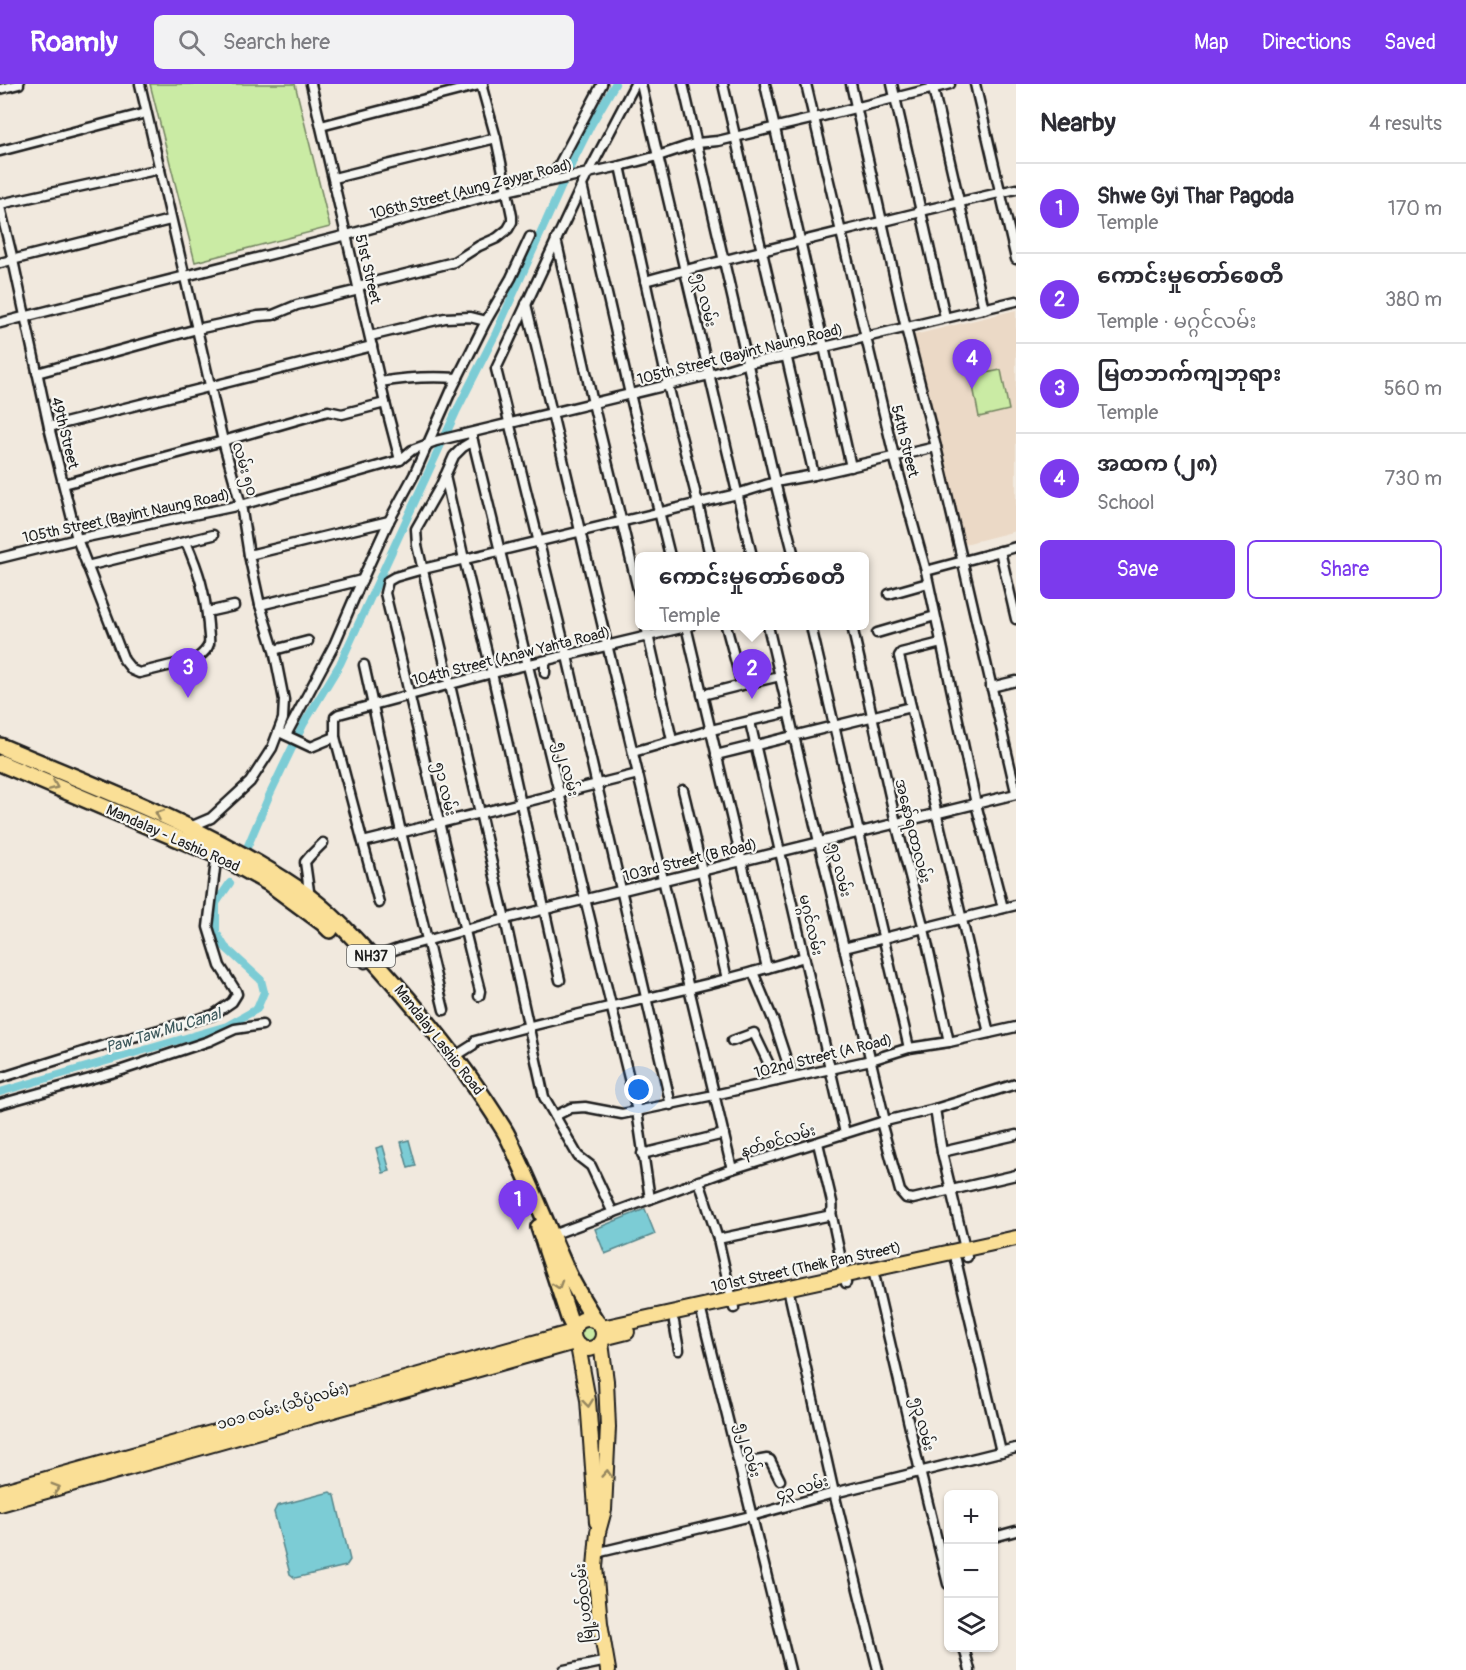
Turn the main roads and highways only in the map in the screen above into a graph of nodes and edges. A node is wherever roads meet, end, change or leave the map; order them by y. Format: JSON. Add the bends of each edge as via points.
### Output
{"nodes":[{"id":1,"x":0,"y":746,"type":"edge"},
{"id":2,"x":0,"y":763,"type":"edge"},
{"id":3,"x":218,"y":849,"type":"junction"},
{"id":4,"x":368,"y":960,"type":"junction"},
{"id":5,"x":1016,"y":1238,"type":"edge"},
{"id":6,"x":1016,"y":1247,"type":"edge"},
{"id":7,"x":963,"y":1255,"type":"junction"},
{"id":8,"x":701,"y":1311,"type":"junction"},
{"id":9,"x":600,"y":1332,"type":"junction"},
{"id":10,"x":575,"y":1337,"type":"junction"},
{"id":11,"x":0,"y":1491,"type":"edge"},
{"id":12,"x":0,"y":1504,"type":"edge"},
{"id":13,"x":598,"y":1532,"type":"junction"},
{"id":14,"x":608,"y":1666,"type":"edge"}],
"edges":[{"from":3,"to":1,"type":"highway","name":"Mandalay Lashio Road","number":"NH37","one_way":true,"via":[[190,828]]},
{"from":2,"to":3,"type":"highway","name":"Mandalay - Lashio Road","number":"NH37","one_way":true},
{"from":3,"to":4,"type":"highway","name":"Mandalay - Lashio Road","number":"NH37","via":[[306,909]]},
{"from":3,"to":4,"type":"highway","name":"Mandalay Lashio Road","number":"NH37","via":[[244,855],[300,890],[331,916]]},
{"from":4,"to":9,"type":"highway","name":"Mandalay Lashio Road","number":"NH37","via":[[404,994],[505,1131],[566,1270]]},
{"from":4,"to":10,"type":"highway","name":"Mandalay - Lashio Road","number":"NH37","one_way":true,"via":[[474,1098],[496,1133],[538,1225]]},
{"from":5,"to":7,"type":"main road","name":"101st Street (Theik Pan Street)"},
{"from":6,"to":7,"type":"main road","name":"101st Street (Theik Pan Street)"},
{"from":7,"to":8,"type":"main road","name":"101st Street (Theik Pan Street)"},
{"from":8,"to":9,"type":"main road","name":"101st Street (Theik Pan Street)"},
{"from":8,"to":9,"type":"main road","name":"101st Street (Theik Pan Street)","via":[[674,1322]]},
{"from":9,"to":10,"type":"main road","via":[[593,1349],[582,1348]]},
{"from":9,"to":10,"type":"main road","via":[[589,1318],[578,1323]]},
{"from":13,"to":9,"type":"main road","one_way":true,"via":[[604,1510],[608,1427]]},
{"from":10,"to":11,"type":"main road","name":"၁၀၁ လမ်း (သိပ္ပံလမ်း)"},
{"from":12,"to":10,"type":"main road","name":"၁၀၁ လမ်း (သိပ္ပံလမ်း)","one_way":true},
{"from":10,"to":13,"type":"main road","one_way":true,"via":[[588,1400]]},
{"from":13,"to":14,"type":"main road","name":"မြို့ပတ်လမ်း","via":[[597,1592]]}]}
